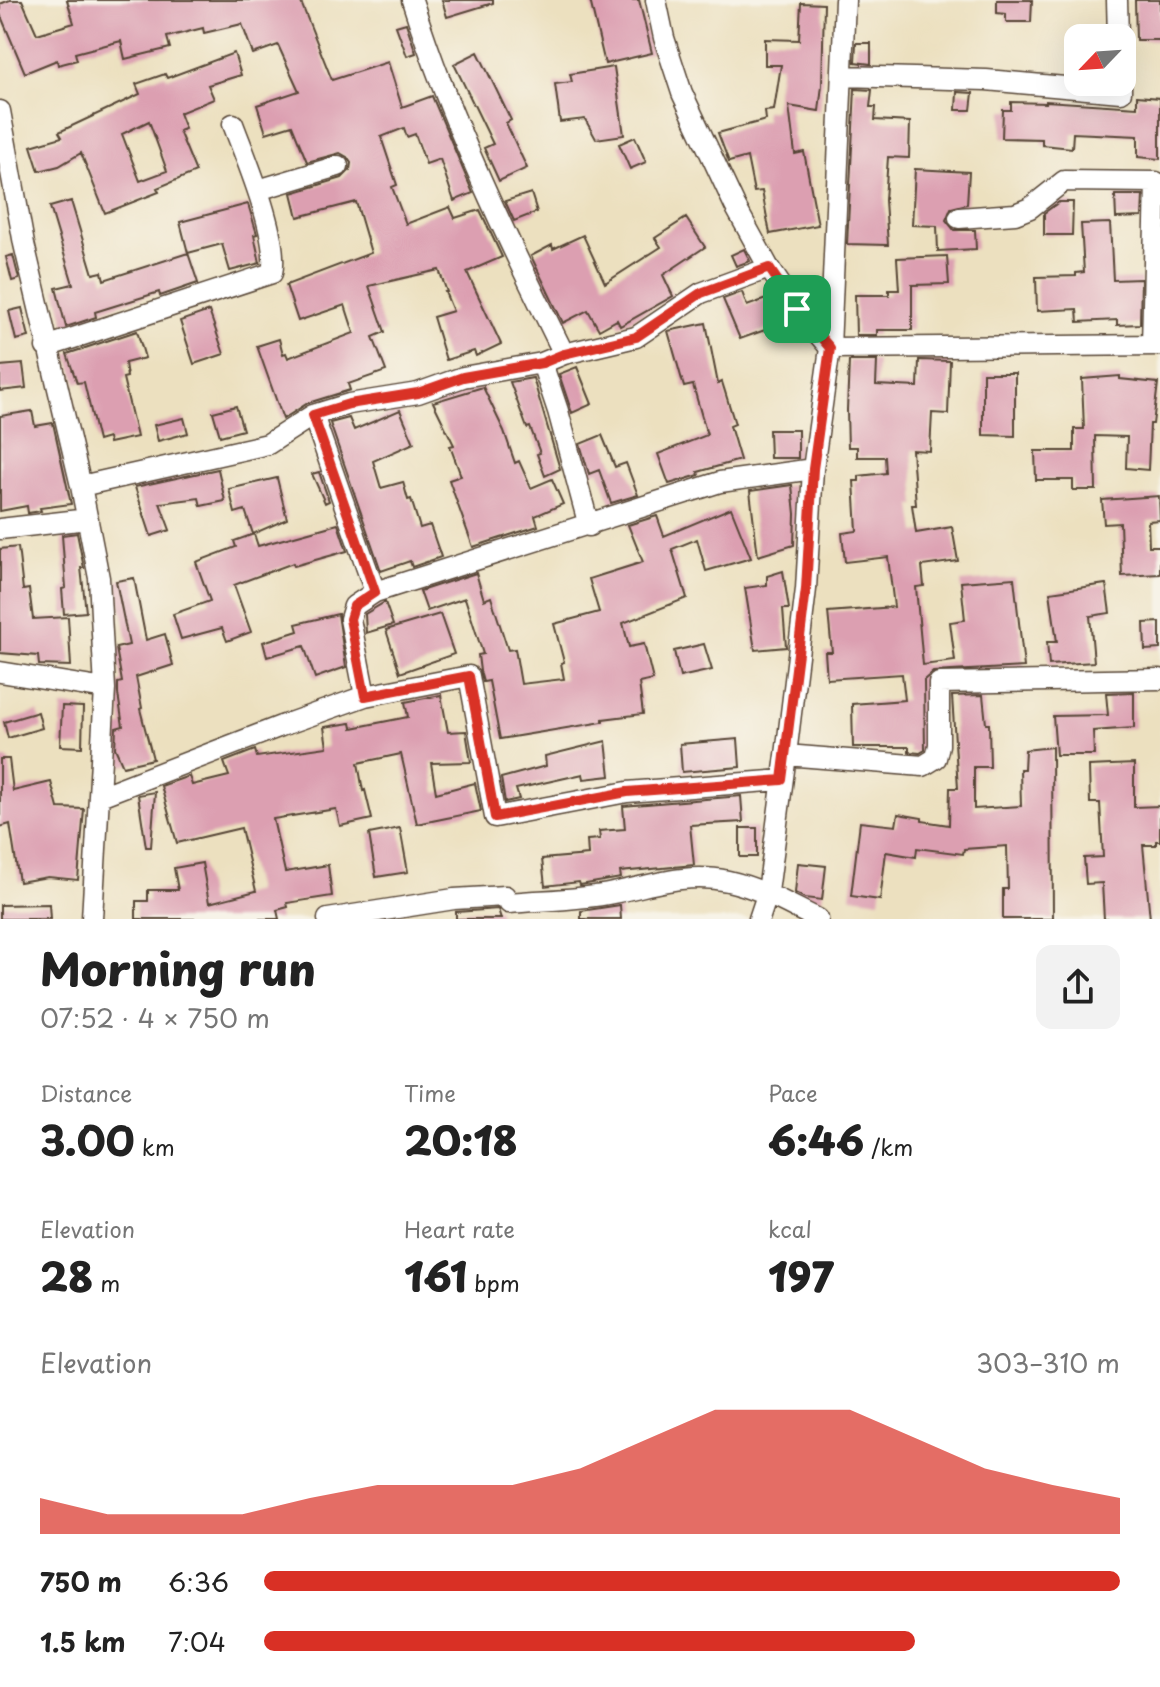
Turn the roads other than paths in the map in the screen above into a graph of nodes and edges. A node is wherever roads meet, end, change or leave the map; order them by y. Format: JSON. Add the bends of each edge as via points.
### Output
{"nodes":[{"id":1,"x":412,"y":0,"type":"edge"},
{"id":2,"x":656,"y":0,"type":"edge"},
{"id":3,"x":845,"y":0,"type":"edge"},
{"id":4,"x":1117,"y":0,"type":"edge"},
{"id":5,"x":1118,"y":24,"type":"edge"},
{"id":6,"x":842,"y":76,"type":"junction"},
{"id":7,"x":1064,"y":87,"type":"edge"},
{"id":8,"x":0,"y":111,"type":"edge"},
{"id":9,"x":233,"y":124,"type":"dead end"},
{"id":10,"x":338,"y":166,"type":"dead end"},
{"id":11,"x":258,"y":190,"type":"junction"},
{"id":12,"x":959,"y":218,"type":"dead end"},
{"id":13,"x":10,"y":223,"type":"edge"},
{"id":14,"x":769,"y":268,"type":"junction"},
{"id":15,"x":1156,"y":345,"type":"edge"},
{"id":16,"x":46,"y":347,"type":"junction"},
{"id":17,"x":830,"y":348,"type":"junction"},
{"id":18,"x":564,"y":354,"type":"junction"},
{"id":19,"x":542,"y":363,"type":"junction"},
{"id":20,"x":313,"y":415,"type":"junction"},
{"id":21,"x":813,"y":469,"type":"junction"},
{"id":22,"x":81,"y":486,"type":"junction"},
{"id":23,"x":88,"y":519,"type":"junction"},
{"id":24,"x":589,"y":526,"type":"junction"},
{"id":25,"x":0,"y":529,"type":"edge"},
{"id":26,"x":375,"y":592,"type":"junction"},
{"id":27,"x":0,"y":672,"type":"edge"},
{"id":28,"x":1160,"y":679,"type":"edge"},
{"id":29,"x":105,"y":689,"type":"junction"},
{"id":30,"x":365,"y":696,"type":"junction"},
{"id":31,"x":786,"y":755,"type":"junction"},
{"id":32,"x":782,"y":780,"type":"junction"},
{"id":33,"x":100,"y":796,"type":"junction"},
{"id":34,"x":768,"y":892,"type":"junction"},
{"id":35,"x":509,"y":911,"type":"edge"},
{"id":36,"x":92,"y":919,"type":"edge"},
{"id":37,"x":328,"y":919,"type":"edge"},
{"id":38,"x":759,"y":919,"type":"edge"},
{"id":39,"x":818,"y":919,"type":"edge"}],
"edges":[{"from":1,"to":18,"type":"street","via":[[430,57],[510,245]]},
{"from":2,"to":14,"type":"street","via":[[682,93]]},
{"from":3,"to":6,"type":"street"},
{"from":4,"to":5,"type":"street"},
{"from":6,"to":7,"type":"street"},
{"from":6,"to":17,"type":"street"},
{"from":8,"to":13,"type":"street"},
{"from":9,"to":11,"type":"street"},
{"from":10,"to":11,"type":"street"},
{"from":11,"to":16,"type":"street","via":[[272,273]]},
{"from":12,"to":15,"type":"street","via":[[1015,214],[1064,181],[1156,182]]},
{"from":13,"to":16,"type":"street"},
{"from":14,"to":17,"type":"street"},
{"from":14,"to":18,"type":"street","via":[[701,293],[636,337]]},
{"from":15,"to":17,"type":"street"},
{"from":16,"to":22,"type":"street"},
{"from":17,"to":21,"type":"street"},
{"from":18,"to":19,"type":"street"},
{"from":19,"to":20,"type":"street"},
{"from":19,"to":24,"type":"street"},
{"from":20,"to":22,"type":"street","via":[[268,444]]},
{"from":20,"to":26,"type":"street"},
{"from":21,"to":24,"type":"street","via":[[720,482]]},
{"from":21,"to":31,"type":"street","via":[[806,589]]},
{"from":22,"to":23,"type":"street"},
{"from":23,"to":25,"type":"street"},
{"from":23,"to":29,"type":"street","via":[[99,578]]},
{"from":24,"to":26,"type":"street"},
{"from":26,"to":30,"type":"street","via":[[354,606],[350,619]]},
{"from":27,"to":29,"type":"street"},
{"from":28,"to":31,"type":"street","via":[[939,683],[939,745],[936,758],[923,766]]},
{"from":29,"to":33,"type":"street"},
{"from":30,"to":32,"type":"street","via":[[469,676],[495,817],[627,792]]},
{"from":30,"to":33,"type":"street"},
{"from":31,"to":32,"type":"street"},
{"from":32,"to":34,"type":"street"},
{"from":33,"to":36,"type":"street"},
{"from":34,"to":35,"type":"street","via":[[724,880],[679,879]]},
{"from":34,"to":38,"type":"street"},
{"from":34,"to":39,"type":"street"},
{"from":35,"to":37,"type":"street","via":[[505,896]]}]}
